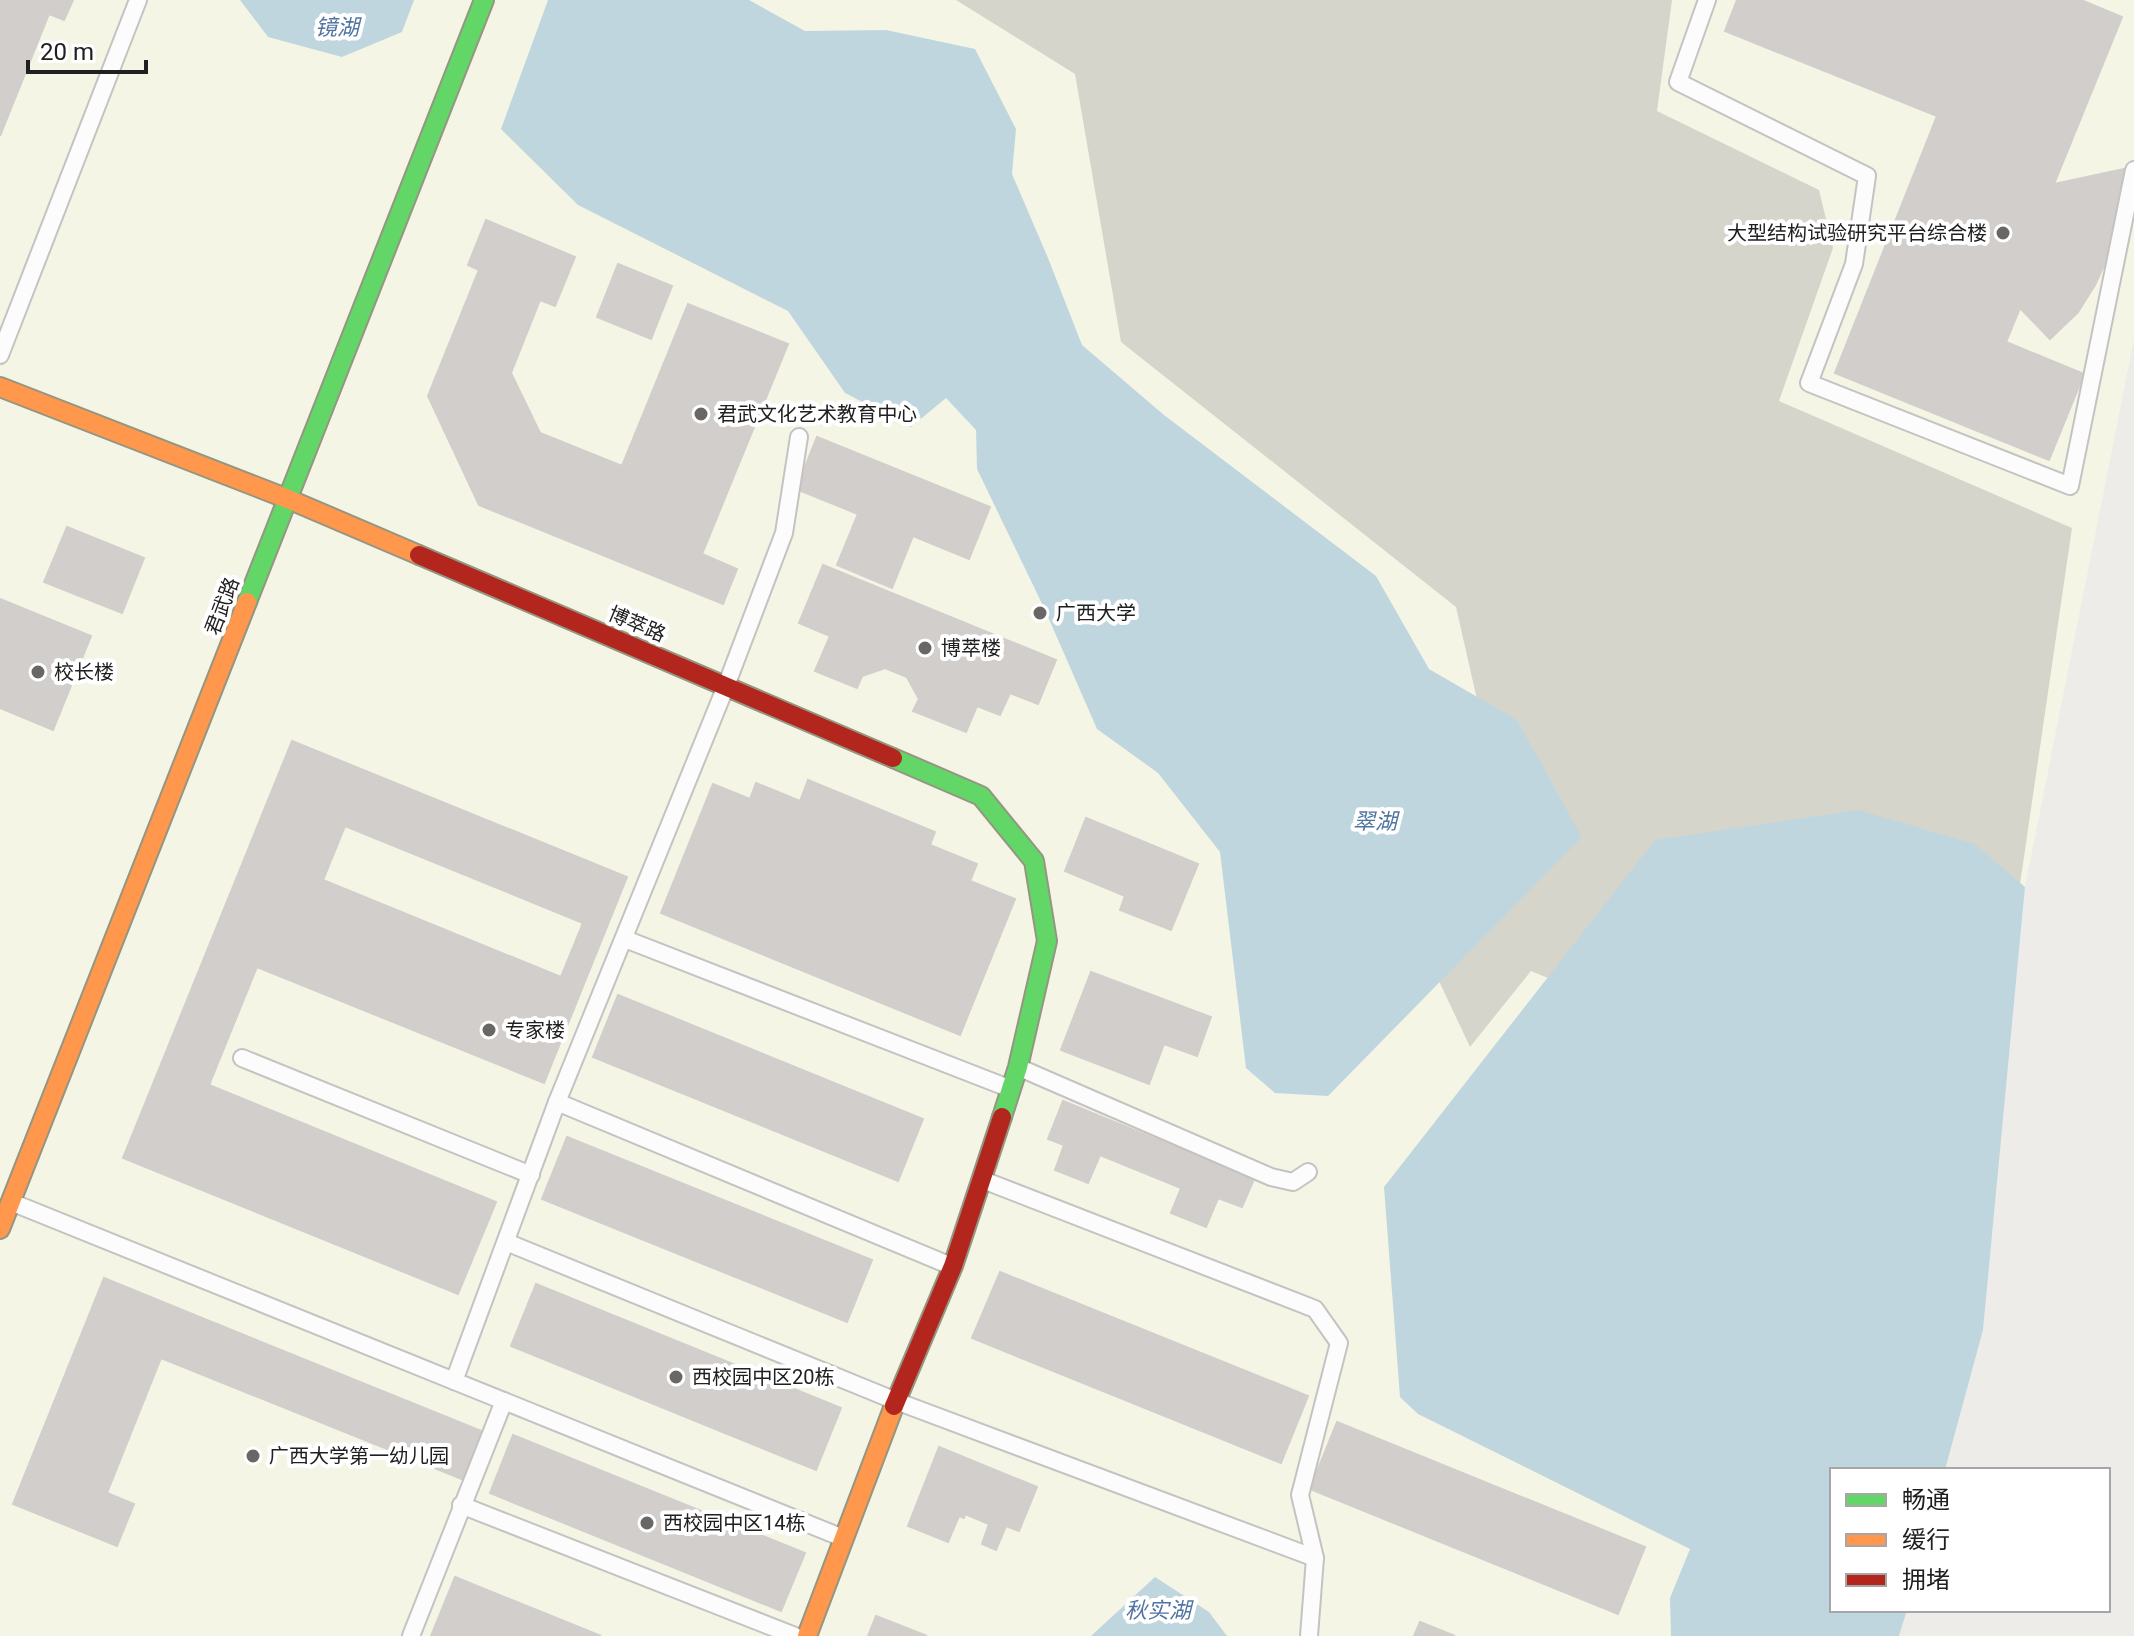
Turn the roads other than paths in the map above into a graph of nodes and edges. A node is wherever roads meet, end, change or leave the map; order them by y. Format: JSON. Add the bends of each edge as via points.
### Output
{"nodes":[{"id":1,"x":138,"y":0,"type":"edge"},
{"id":2,"x":484,"y":0,"type":"edge"},
{"id":3,"x":1707,"y":0,"type":"edge"},
{"id":4,"x":2134,"y":170,"type":"edge"},
{"id":5,"x":0,"y":355,"type":"edge"},
{"id":6,"x":0,"y":387,"type":"edge"},
{"id":7,"x":799,"y":437,"type":"dead end"},
{"id":8,"x":288,"y":499,"type":"junction"},
{"id":9,"x":726,"y":686,"type":"junction"},
{"id":10,"x":625,"y":939,"type":"junction"},
{"id":11,"x":242,"y":1058,"type":"dead end"},
{"id":12,"x":1018,"y":1067,"type":"junction"},
{"id":13,"x":1012,"y":1089,"type":"junction"},
{"id":14,"x":557,"y":1102,"type":"junction"},
{"id":15,"x":1308,"y":1172,"type":"dead end"},
{"id":16,"x":531,"y":1175,"type":"junction"},
{"id":17,"x":983,"y":1180,"type":"junction"},
{"id":18,"x":11,"y":1202,"type":"junction"},
{"id":19,"x":0,"y":1229,"type":"edge"},
{"id":20,"x":506,"y":1242,"type":"junction"},
{"id":21,"x":953,"y":1266,"type":"junction"},
{"id":22,"x":454,"y":1381,"type":"junction"},
{"id":23,"x":504,"y":1401,"type":"junction"},
{"id":24,"x":896,"y":1401,"type":"junction"},
{"id":25,"x":461,"y":1505,"type":"junction"},
{"id":26,"x":844,"y":1538,"type":"junction"},
{"id":27,"x":1315,"y":1558,"type":"junction"},
{"id":28,"x":411,"y":1636,"type":"edge"},
{"id":29,"x":795,"y":1636,"type":"edge"},
{"id":30,"x":807,"y":1636,"type":"edge"},
{"id":31,"x":1309,"y":1636,"type":"edge"}],
"edges":[{"from":1,"to":5,"type":"lane"},
{"from":2,"to":8,"type":"street","name":"君武路"},
{"from":3,"to":4,"type":"lane","via":[[1678,82],[1867,176],[1854,264],[1809,383],[2070,486]]},
{"from":6,"to":8,"type":"street","name":"博萃路"},
{"from":7,"to":9,"type":"lane","via":[[784,533]]},
{"from":8,"to":9,"type":"street","name":"博萃路"},
{"from":8,"to":18,"type":"street","name":"君武路"},
{"from":9,"to":10,"type":"lane"},
{"from":9,"to":12,"type":"street","name":"博萃路","via":[[981,796],[1034,861],[1047,941]]},
{"from":10,"to":13,"type":"lane"},
{"from":10,"to":14,"type":"lane"},
{"from":11,"to":16,"type":"lane"},
{"from":12,"to":13,"type":"street","name":"博萃路"},
{"from":12,"to":15,"type":"lane","via":[[1271,1177],[1293,1182]]},
{"from":13,"to":17,"type":"street","name":"博萃路"},
{"from":14,"to":16,"type":"lane"},
{"from":14,"to":21,"type":"lane"},
{"from":16,"to":20,"type":"lane"},
{"from":17,"to":21,"type":"street","name":"博萃路"},
{"from":17,"to":27,"type":"lane","via":[[1315,1309],[1339,1343],[1300,1495]]},
{"from":18,"to":19,"type":"street","name":"君武路"},
{"from":18,"to":22,"type":"lane"},
{"from":20,"to":22,"type":"lane"},
{"from":20,"to":24,"type":"lane"},
{"from":21,"to":24,"type":"street","name":"博萃路"},
{"from":22,"to":23,"type":"lane"},
{"from":23,"to":25,"type":"lane"},
{"from":23,"to":26,"type":"lane"},
{"from":24,"to":26,"type":"street","name":"博萃路"},
{"from":24,"to":27,"type":"lane"},
{"from":25,"to":28,"type":"lane"},
{"from":25,"to":29,"type":"lane"},
{"from":26,"to":30,"type":"street","name":"博萃路"},
{"from":27,"to":31,"type":"lane"}]}
